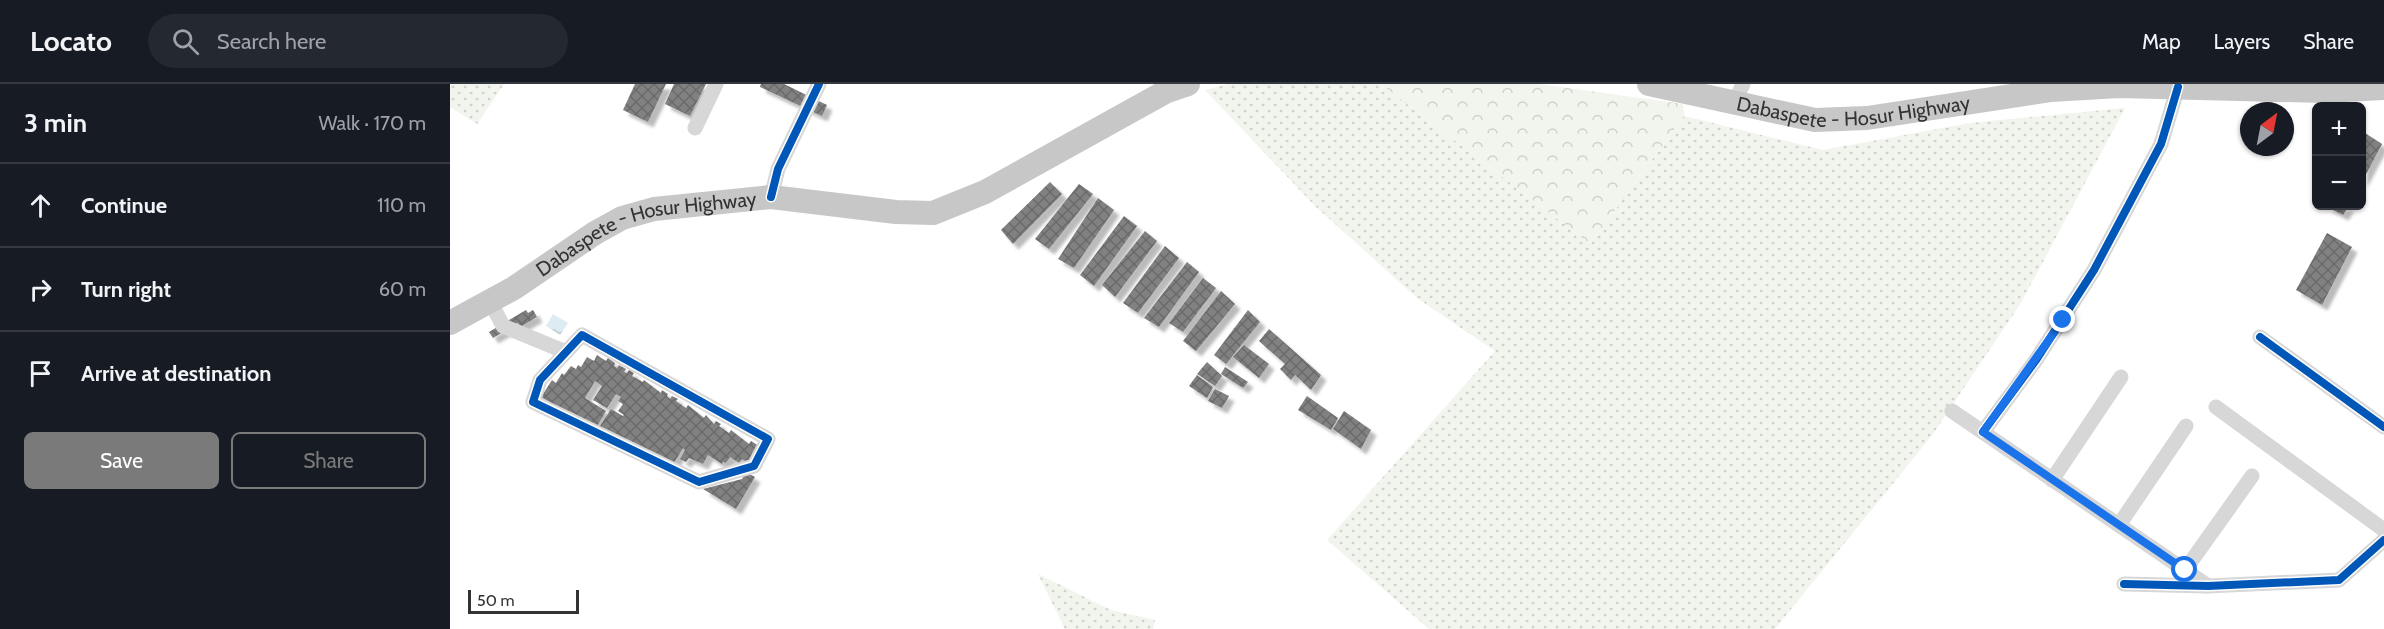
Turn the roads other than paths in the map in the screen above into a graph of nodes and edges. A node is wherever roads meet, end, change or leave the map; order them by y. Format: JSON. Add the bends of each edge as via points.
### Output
{"nodes":[{"id":1,"x":716,"y":84,"type":"edge"},
{"id":2,"x":819,"y":84,"type":"edge"},
{"id":3,"x":1188,"y":84,"type":"edge"},
{"id":4,"x":1649,"y":84,"type":"edge"},
{"id":5,"x":2119,"y":85,"type":"edge"},
{"id":6,"x":2178,"y":87,"type":"junction"},
{"id":7,"x":2384,"y":88,"type":"edge"},
{"id":8,"x":1738,"y":94,"type":"edge"},
{"id":9,"x":695,"y":128,"type":"dead end"},
{"id":10,"x":771,"y":197,"type":"junction"},
{"id":11,"x":490,"y":301,"type":"junction"},
{"id":12,"x":450,"y":323,"type":"edge"},
{"id":13,"x":2260,"y":337,"type":"dead end"},
{"id":14,"x":566,"y":352,"type":"junction"},
{"id":15,"x":2121,"y":377,"type":"dead end"},
{"id":16,"x":2216,"y":407,"type":"dead end"},
{"id":17,"x":1952,"y":411,"type":"dead end"},
{"id":18,"x":2186,"y":426,"type":"dead end"},
{"id":19,"x":2384,"y":427,"type":"edge"},
{"id":20,"x":1983,"y":432,"type":"junction"},
{"id":21,"x":2252,"y":476,"type":"dead end"},
{"id":22,"x":2052,"y":480,"type":"junction"},
{"id":23,"x":2119,"y":525,"type":"junction"},
{"id":24,"x":2384,"y":530,"type":"edge"},
{"id":25,"x":2384,"y":540,"type":"edge"},
{"id":26,"x":2185,"y":570,"type":"junction"},
{"id":27,"x":2124,"y":584,"type":"dead end"},
{"id":28,"x":2208,"y":586,"type":"junction"}],
"edges":[{"from":1,"to":9,"type":"street"},
{"from":2,"to":10,"type":"street","via":[[778,169]]},
{"from":3,"to":10,"type":"highway","name":"Dabaspete - Hosur Highway","via":[[1167,91],[985,192],[933,213]]},
{"from":4,"to":8,"type":"highway","name":"Dabaspete - Hosur Highway"},
{"from":5,"to":6,"type":"highway","name":"Dabaspete - Hosur Highway"},
{"from":5,"to":8,"type":"highway","name":"Dabaspete - Hosur Highway","via":[[1815,120]]},
{"from":6,"to":7,"type":"highway","name":"Dabaspete - Hosur Highway","via":[[2324,91]]},
{"from":6,"to":20,"type":"street","via":[[2161,144],[2094,270],[2036,360]]},
{"from":10,"to":11,"type":"highway","name":"Dabaspete - Hosur Highway","via":[[654,209],[622,218]]},
{"from":11,"to":12,"type":"highway","name":"Dabaspete - Hosur Highway"},
{"from":11,"to":14,"type":"street","via":[[503,326]]},
{"from":13,"to":19,"type":"street"},
{"from":14,"to":14,"type":"street","via":[[540,380],[533,402],[699,482],[754,466],[768,439],[582,334]]},
{"from":15,"to":22,"type":"street"},
{"from":16,"to":24,"type":"street"},
{"from":17,"to":20,"type":"street"},
{"from":18,"to":23,"type":"street"},
{"from":20,"to":22,"type":"street"},
{"from":21,"to":26,"type":"street"},
{"from":22,"to":23,"type":"street"},
{"from":23,"to":26,"type":"street"},
{"from":25,"to":28,"type":"street","via":[[2339,580]]},
{"from":26,"to":28,"type":"street"},
{"from":27,"to":28,"type":"street"}]}
